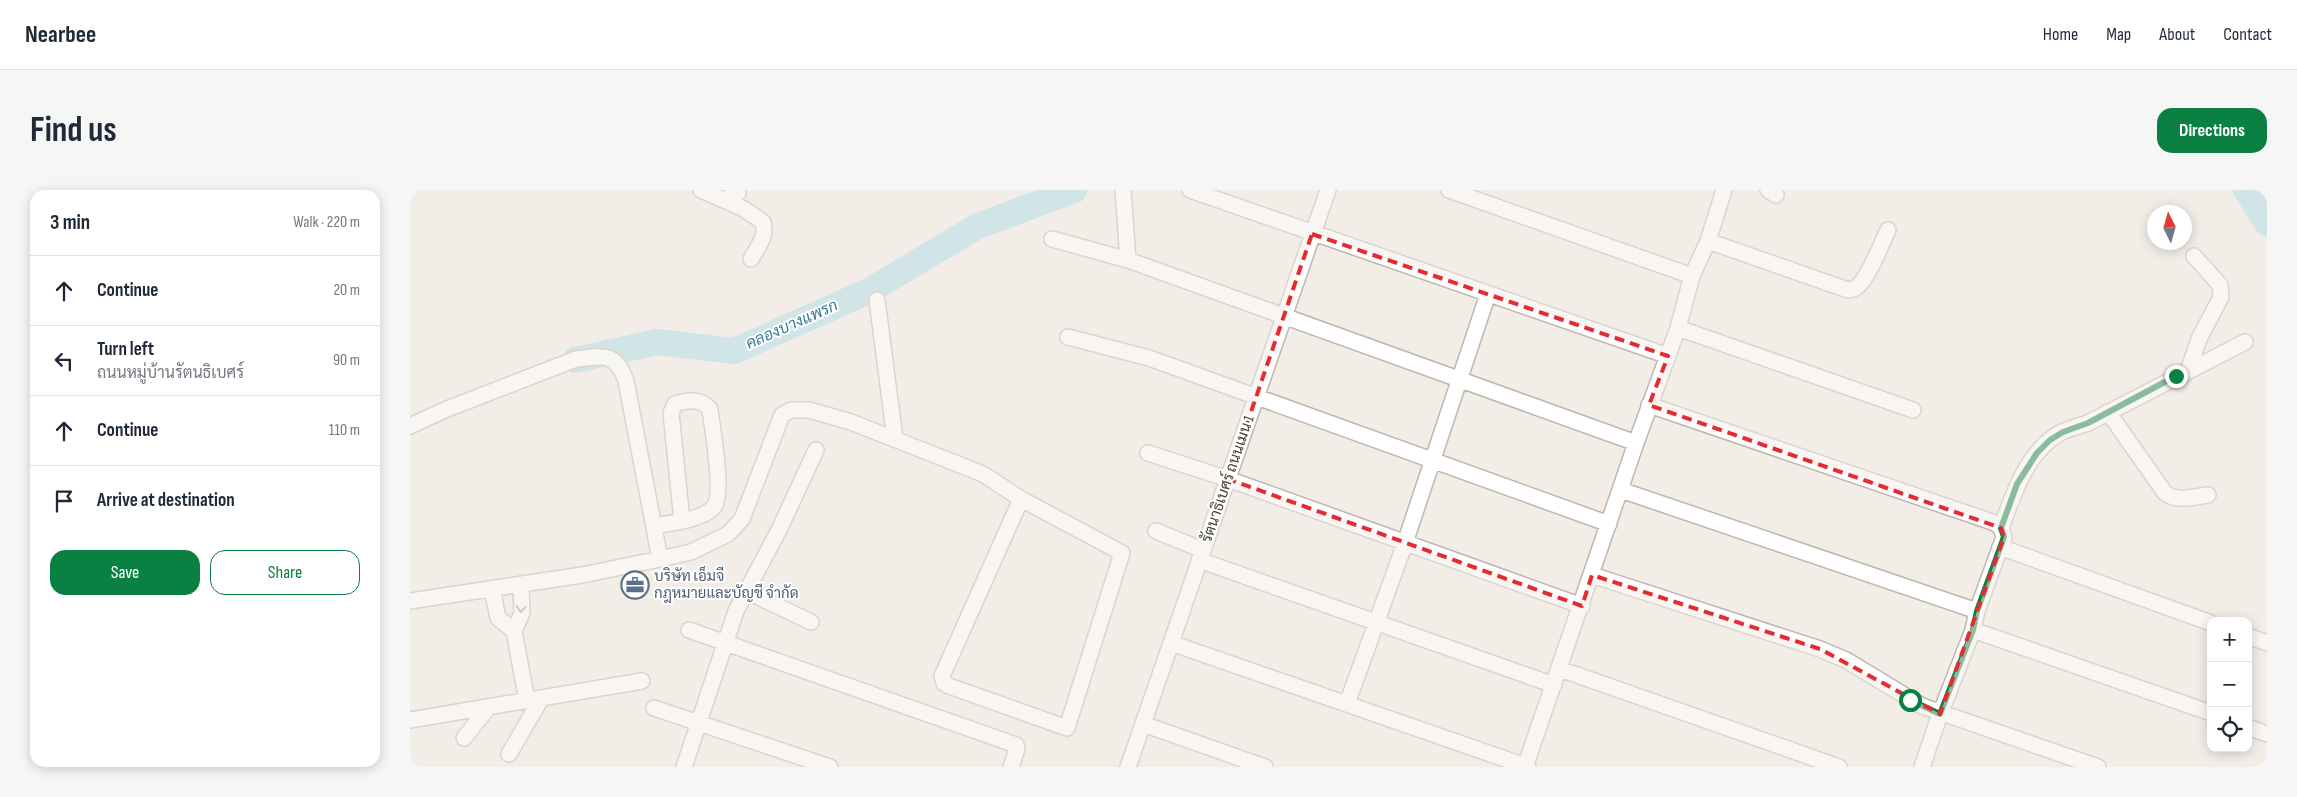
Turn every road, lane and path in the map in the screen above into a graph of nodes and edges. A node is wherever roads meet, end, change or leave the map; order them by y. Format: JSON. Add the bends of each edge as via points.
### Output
{"nodes":[{"id":1,"x":701,"y":190,"type":"edge"},
{"id":2,"x":1123,"y":190,"type":"edge"},
{"id":3,"x":1190,"y":190,"type":"edge"},
{"id":4,"x":1328,"y":190,"type":"edge"},
{"id":5,"x":1448,"y":190,"type":"edge"},
{"id":6,"x":1724,"y":190,"type":"edge"},
{"id":7,"x":1888,"y":230,"type":"dead end"},
{"id":8,"x":1312,"y":234,"type":"junction"},
{"id":9,"x":1052,"y":240,"type":"dead end"},
{"id":10,"x":1708,"y":241,"type":"junction"},
{"id":11,"x":2194,"y":256,"type":"dead end"},
{"id":12,"x":751,"y":259,"type":"dead end"},
{"id":13,"x":1128,"y":260,"type":"junction"},
{"id":14,"x":1692,"y":276,"type":"junction"},
{"id":15,"x":1488,"y":294,"type":"junction"},
{"id":16,"x":877,"y":300,"type":"dead end"},
{"id":17,"x":1284,"y":316,"type":"junction"},
{"id":18,"x":1678,"y":328,"type":"junction"},
{"id":19,"x":1068,"y":338,"type":"dead end"},
{"id":20,"x":2245,"y":342,"type":"dead end"},
{"id":21,"x":1668,"y":356,"type":"junction"},
{"id":22,"x":2188,"y":371,"type":"junction"},
{"id":23,"x":1460,"y":379,"type":"junction"},
{"id":24,"x":1256,"y":398,"type":"junction"},
{"id":25,"x":1649,"y":405,"type":"junction"},
{"id":26,"x":1913,"y":410,"type":"dead end"},
{"id":27,"x":2108,"y":412,"type":"junction"},
{"id":28,"x":410,"y":426,"type":"edge"},
{"id":29,"x":896,"y":439,"type":"junction"},
{"id":30,"x":1636,"y":443,"type":"junction"},
{"id":31,"x":816,"y":450,"type":"dead end"},
{"id":32,"x":1148,"y":453,"type":"dead end"},
{"id":33,"x":1433,"y":461,"type":"junction"},
{"id":34,"x":1228,"y":479,"type":"junction"},
{"id":35,"x":1621,"y":490,"type":"junction"},
{"id":36,"x":2208,"y":495,"type":"dead end"},
{"id":37,"x":1021,"y":499,"type":"junction"},
{"id":38,"x":682,"y":521,"type":"junction"},
{"id":39,"x":1609,"y":524,"type":"junction"},
{"id":40,"x":654,"y":526,"type":"junction"},
{"id":41,"x":2001,"y":528,"type":"junction"},
{"id":42,"x":1156,"y":530,"type":"dead end"},
{"id":43,"x":1405,"y":543,"type":"junction"},
{"id":44,"x":2000,"y":547,"type":"junction"},
{"id":45,"x":1201,"y":555,"type":"junction"},
{"id":46,"x":660,"y":559,"type":"junction"},
{"id":47,"x":1592,"y":575,"type":"junction"},
{"id":48,"x":521,"y":585,"type":"junction"},
{"id":49,"x":492,"y":589,"type":"junction"},
{"id":50,"x":746,"y":591,"type":"junction"},
{"id":51,"x":410,"y":601,"type":"edge"},
{"id":52,"x":1582,"y":606,"type":"junction"},
{"id":53,"x":1977,"y":611,"type":"junction"},
{"id":54,"x":2207,"y":621,"type":"edge"},
{"id":55,"x":811,"y":622,"type":"dead end"},
{"id":56,"x":1376,"y":622,"type":"junction"},
{"id":57,"x":689,"y":630,"type":"dead end"},
{"id":58,"x":1973,"y":630,"type":"junction"},
{"id":59,"x":514,"y":631,"type":"junction"},
{"id":60,"x":2252,"y":637,"type":"edge"},
{"id":61,"x":1171,"y":643,"type":"junction"},
{"id":62,"x":2267,"y":643,"type":"edge"},
{"id":63,"x":726,"y":644,"type":"junction"},
{"id":64,"x":1560,"y":669,"type":"junction"},
{"id":65,"x":642,"y":681,"type":"dead end"},
{"id":66,"x":1554,"y":685,"type":"junction"},
{"id":67,"x":534,"y":700,"type":"junction"},
{"id":68,"x":1347,"y":704,"type":"junction"},
{"id":69,"x":488,"y":708,"type":"junction"},
{"id":70,"x":654,"y":708,"type":"dead end"},
{"id":71,"x":2207,"y":712,"type":"edge"},
{"id":72,"x":1940,"y":714,"type":"junction"},
{"id":73,"x":410,"y":720,"type":"edge"},
{"id":74,"x":698,"y":721,"type":"junction"},
{"id":75,"x":1143,"y":724,"type":"junction"},
{"id":76,"x":2252,"y":728,"type":"edge"},
{"id":77,"x":2267,"y":734,"type":"edge"},
{"id":78,"x":464,"y":738,"type":"dead end"},
{"id":79,"x":509,"y":754,"type":"dead end"},
{"id":80,"x":684,"y":767,"type":"edge"},
{"id":81,"x":830,"y":767,"type":"edge"},
{"id":82,"x":1011,"y":767,"type":"edge"},
{"id":83,"x":1128,"y":767,"type":"edge"},
{"id":84,"x":1265,"y":767,"type":"edge"},
{"id":85,"x":1526,"y":767,"type":"edge"},
{"id":86,"x":1839,"y":767,"type":"edge"},
{"id":87,"x":1922,"y":767,"type":"edge"},
{"id":88,"x":2098,"y":767,"type":"edge"}],
"edges":[{"from":1,"to":12,"type":"street","via":[[744,208],[763,222],[763,238]]},
{"from":2,"to":13,"type":"street"},
{"from":3,"to":8,"type":"street"},
{"from":4,"to":8,"type":"street","name":"รัตนาธิเบศร์ ถนนเมน 1"},
{"from":5,"to":14,"type":"street"},
{"from":6,"to":10,"type":"street"},
{"from":7,"to":10,"type":"street","via":[[1864,278],[1853,290]]},
{"from":8,"to":15,"type":"street"},
{"from":8,"to":17,"type":"street","name":"รัตนาธิเบศร์ ถนนเมน 1"},
{"from":9,"to":13,"type":"street"},
{"from":10,"to":14,"type":"street"},
{"from":11,"to":22,"type":"street","via":[[2220,285],[2221,297],[2199,339]]},
{"from":13,"to":17,"type":"street"},
{"from":14,"to":18,"type":"street"},
{"from":15,"to":21,"type":"street"},
{"from":15,"to":23,"type":"street"},
{"from":16,"to":29,"type":"street"},
{"from":17,"to":23,"type":"street"},
{"from":17,"to":24,"type":"street","name":"รัตนาธิเบศร์ ถนนเมน 1"},
{"from":18,"to":21,"type":"street"},
{"from":18,"to":26,"type":"street"},
{"from":19,"to":24,"type":"street","via":[[1149,358]]},
{"from":20,"to":22,"type":"street"},
{"from":21,"to":25,"type":"street"},
{"from":22,"to":27,"type":"street"},
{"from":23,"to":30,"type":"street"},
{"from":23,"to":33,"type":"street"},
{"from":24,"to":33,"type":"street"},
{"from":24,"to":34,"type":"street","name":"รัตนาธิเบศร์ ถนนเมน 1"},
{"from":25,"to":30,"type":"street"},
{"from":25,"to":41,"type":"street","via":[[1995,523]]},
{"from":27,"to":36,"type":"street","via":[[2171,498]]},
{"from":27,"to":41,"type":"street","via":[[2063,432],[2037,453],[2017,484]]},
{"from":28,"to":40,"type":"street","via":[[576,359],[595,356],[615,360],[621,366],[626,381]]},
{"from":29,"to":37,"type":"street","via":[[983,474]]},
{"from":29,"to":46,"type":"street","via":[[809,410],[791,410],[782,415],[775,429],[742,519],[728,534],[691,552]]},
{"from":30,"to":35,"type":"street"},
{"from":31,"to":50,"type":"street"},
{"from":32,"to":34,"type":"street"},
{"from":33,"to":39,"type":"street"},
{"from":33,"to":43,"type":"street"},
{"from":34,"to":43,"type":"street"},
{"from":34,"to":45,"type":"street","name":"รัตนาธิเบศร์ ถนนเมน 1"},
{"from":35,"to":39,"type":"street"},
{"from":35,"to":53,"type":"street"},
{"from":37,"to":37,"type":"street","via":[[942,676],[949,686],[1067,728],[1122,553]]},
{"from":38,"to":38,"type":"street","via":[[712,509],[716,503],[718,488],[710,409],[699,401],[675,404],[671,413]]},
{"from":38,"to":40,"type":"street"},
{"from":39,"to":47,"type":"street"},
{"from":40,"to":46,"type":"street"},
{"from":41,"to":44,"type":"street","via":[[2004,537]]},
{"from":42,"to":45,"type":"street"},
{"from":43,"to":52,"type":"street"},
{"from":43,"to":56,"type":"street"},
{"from":44,"to":53,"type":"street"},
{"from":44,"to":54,"type":"street"},
{"from":45,"to":56,"type":"street"},
{"from":45,"to":61,"type":"street","name":"รัตนาธิเบศร์ ถนนเมน 1"},
{"from":46,"to":48,"type":"street"},
{"from":47,"to":52,"type":"street"},
{"from":47,"to":72,"type":"street","via":[[1820,649],[1846,660],[1910,700]]},
{"from":48,"to":49,"type":"street"},
{"from":48,"to":59,"type":"street","one_way":true,"via":[[522,613]]},
{"from":49,"to":51,"type":"street"},
{"from":49,"to":59,"type":"street","via":[[498,618]]},
{"from":50,"to":55,"type":"street"},
{"from":50,"to":63,"type":"street"},
{"from":52,"to":64,"type":"street"},
{"from":53,"to":58,"type":"street"},
{"from":56,"to":66,"type":"street"},
{"from":56,"to":68,"type":"street"},
{"from":57,"to":63,"type":"street"},
{"from":58,"to":71,"type":"street"},
{"from":58,"to":72,"type":"street"},
{"from":59,"to":67,"type":"street"},
{"from":60,"to":62,"type":"street"},
{"from":61,"to":68,"type":"street"},
{"from":61,"to":75,"type":"street","name":"รัตนาธิเบศร์ ถนนเมน 1"},
{"from":63,"to":74,"type":"street"},
{"from":63,"to":82,"type":"street","via":[[1016,745]]},
{"from":64,"to":66,"type":"street"},
{"from":64,"to":86,"type":"street"},
{"from":65,"to":67,"type":"street"},
{"from":66,"to":85,"type":"street"},
{"from":67,"to":69,"type":"street"},
{"from":67,"to":79,"type":"street"},
{"from":68,"to":85,"type":"street"},
{"from":69,"to":73,"type":"street"},
{"from":69,"to":78,"type":"street"},
{"from":70,"to":74,"type":"street"},
{"from":72,"to":87,"type":"street"},
{"from":72,"to":88,"type":"street"},
{"from":74,"to":80,"type":"street"},
{"from":74,"to":81,"type":"street"},
{"from":75,"to":83,"type":"street","name":"รัตนาธิเบศร์ ถนนเมน 1"},
{"from":75,"to":84,"type":"street"},
{"from":76,"to":77,"type":"street"}]}
